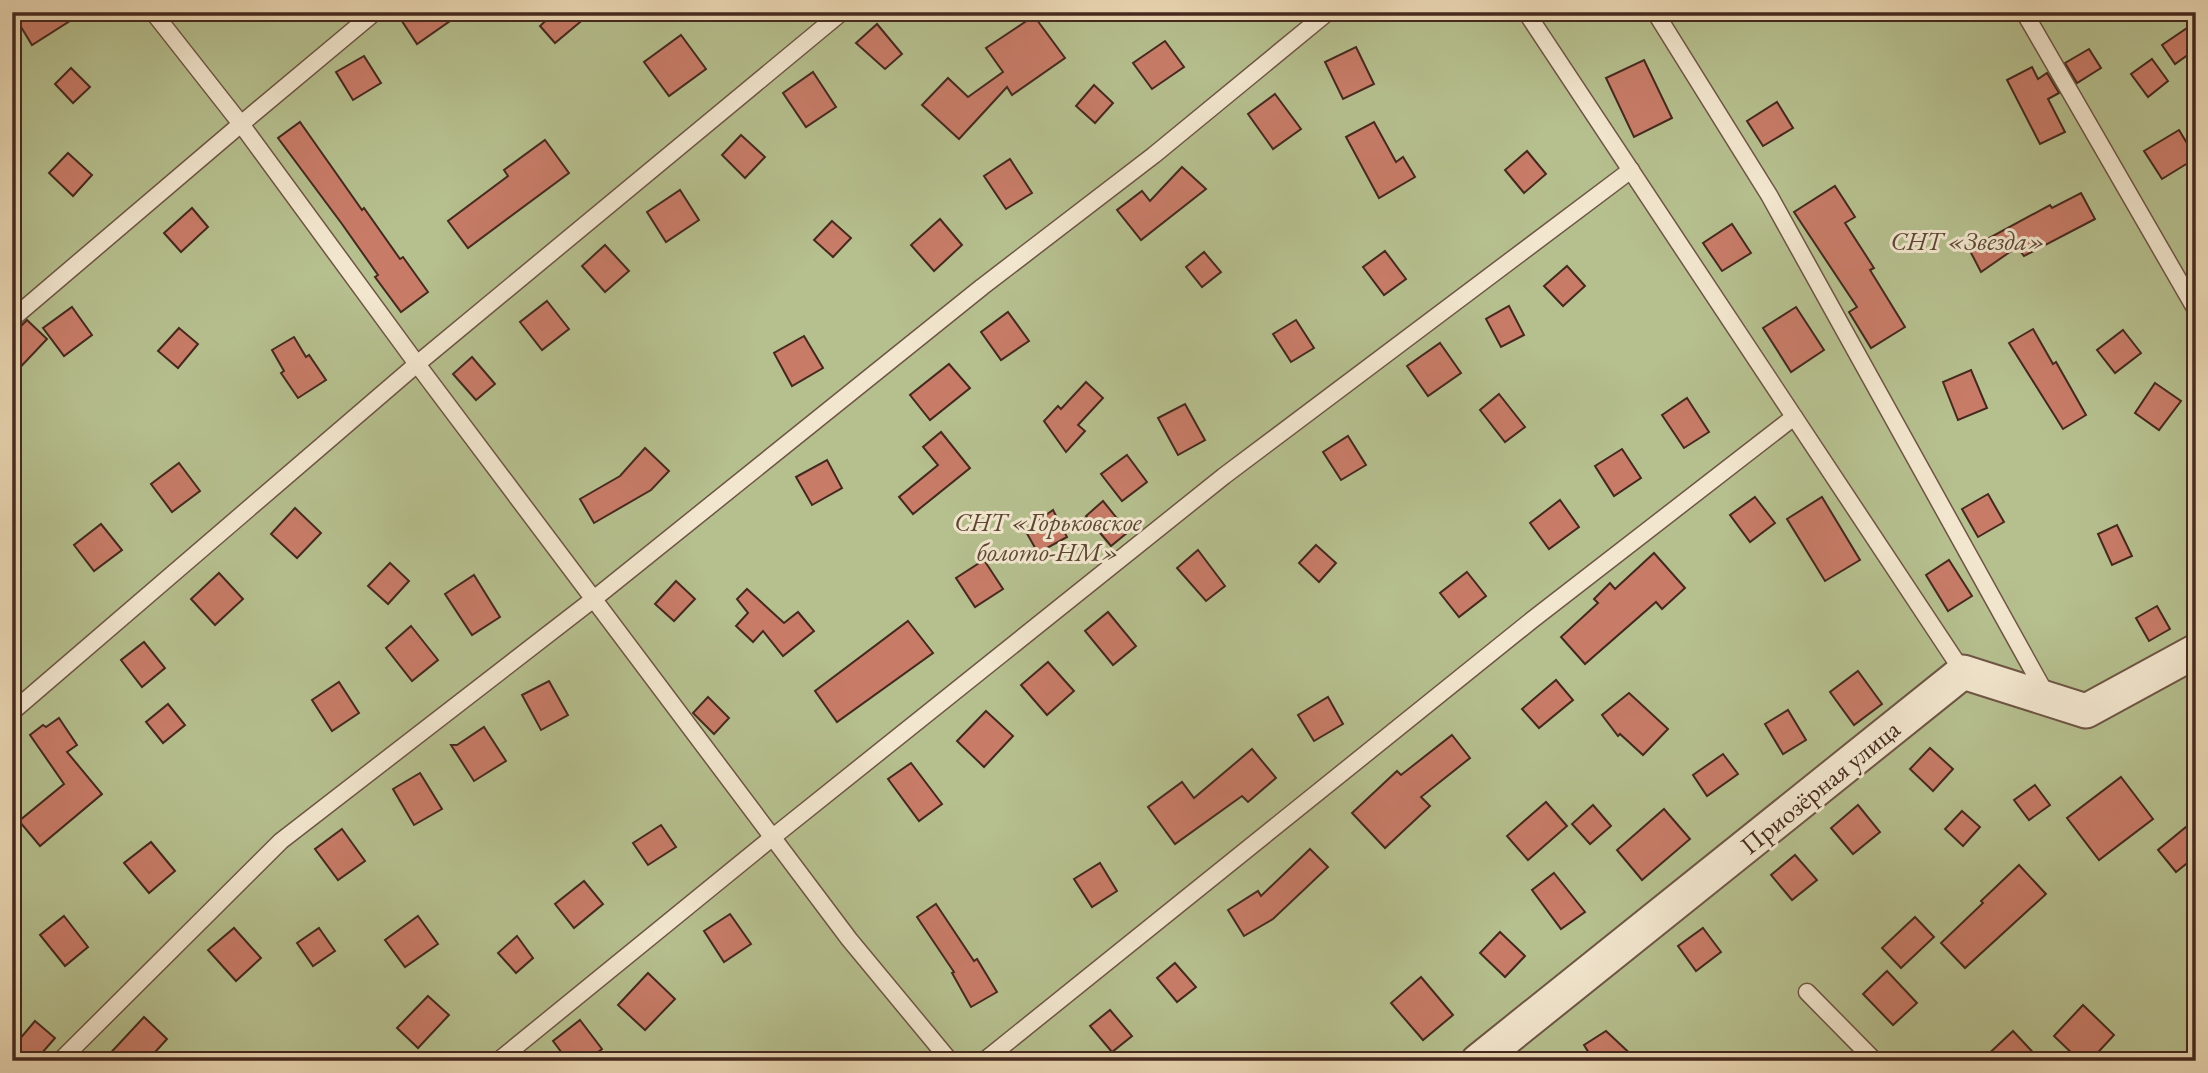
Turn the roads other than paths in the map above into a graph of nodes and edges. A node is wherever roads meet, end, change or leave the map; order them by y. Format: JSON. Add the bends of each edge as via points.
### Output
{"nodes":[{"id":1,"x":153,"y":12,"type":"edge"},
{"id":2,"x":376,"y":12,"type":"edge"},
{"id":3,"x":842,"y":12,"type":"edge"},
{"id":4,"x":1328,"y":12,"type":"edge"},
{"id":5,"x":1526,"y":12,"type":"edge"},
{"id":6,"x":1655,"y":12,"type":"edge"},
{"id":7,"x":2024,"y":12,"type":"edge"},
{"id":8,"x":241,"y":124,"type":"junction"},
{"id":9,"x":1631,"y":170,"type":"junction"},
{"id":10,"x":2196,"y":310,"type":"edge"},
{"id":11,"x":12,"y":319,"type":"edge"},
{"id":12,"x":417,"y":364,"type":"junction"},
{"id":13,"x":1794,"y":417,"type":"junction"},
{"id":14,"x":595,"y":598,"type":"junction"},
{"id":15,"x":2196,"y":651,"type":"edge"},
{"id":16,"x":1964,"y":672,"type":"junction"},
{"id":17,"x":2050,"y":700,"type":"junction"},
{"id":18,"x":12,"y":712,"type":"edge"},
{"id":19,"x":772,"y":837,"type":"junction"},
{"id":20,"x":1807,"y":992,"type":"dead end"},
{"id":21,"x":60,"y":1061,"type":"edge"},
{"id":22,"x":498,"y":1061,"type":"edge"},
{"id":23,"x":950,"y":1061,"type":"edge"},
{"id":24,"x":984,"y":1061,"type":"edge"},
{"id":25,"x":1478,"y":1061,"type":"edge"},
{"id":26,"x":1875,"y":1061,"type":"edge"}],
"edges":[{"from":1,"to":8,"type":"lane"},
{"from":2,"to":8,"type":"lane"},
{"from":3,"to":12,"type":"lane"},
{"from":4,"to":14,"type":"lane"},
{"from":5,"to":9,"type":"lane"},
{"from":6,"to":17,"type":"lane","via":[[1769,195]]},
{"from":7,"to":10,"type":"lane"},
{"from":8,"to":11,"type":"lane"},
{"from":8,"to":12,"type":"lane"},
{"from":9,"to":13,"type":"lane"},
{"from":9,"to":19,"type":"lane","via":[[1224,476]]},
{"from":12,"to":14,"type":"lane"},
{"from":12,"to":18,"type":"lane"},
{"from":13,"to":16,"type":"lane"},
{"from":13,"to":24,"type":"lane","via":[[1521,628]]},
{"from":14,"to":19,"type":"lane"},
{"from":14,"to":21,"type":"lane","via":[[281,841]]},
{"from":15,"to":17,"type":"street","via":[[2086,712]]},
{"from":16,"to":17,"type":"street"},
{"from":16,"to":25,"type":"street","name":"Приозёрная улица"},
{"from":19,"to":22,"type":"lane"},
{"from":19,"to":23,"type":"lane"},
{"from":20,"to":26,"type":"lane"}]}
